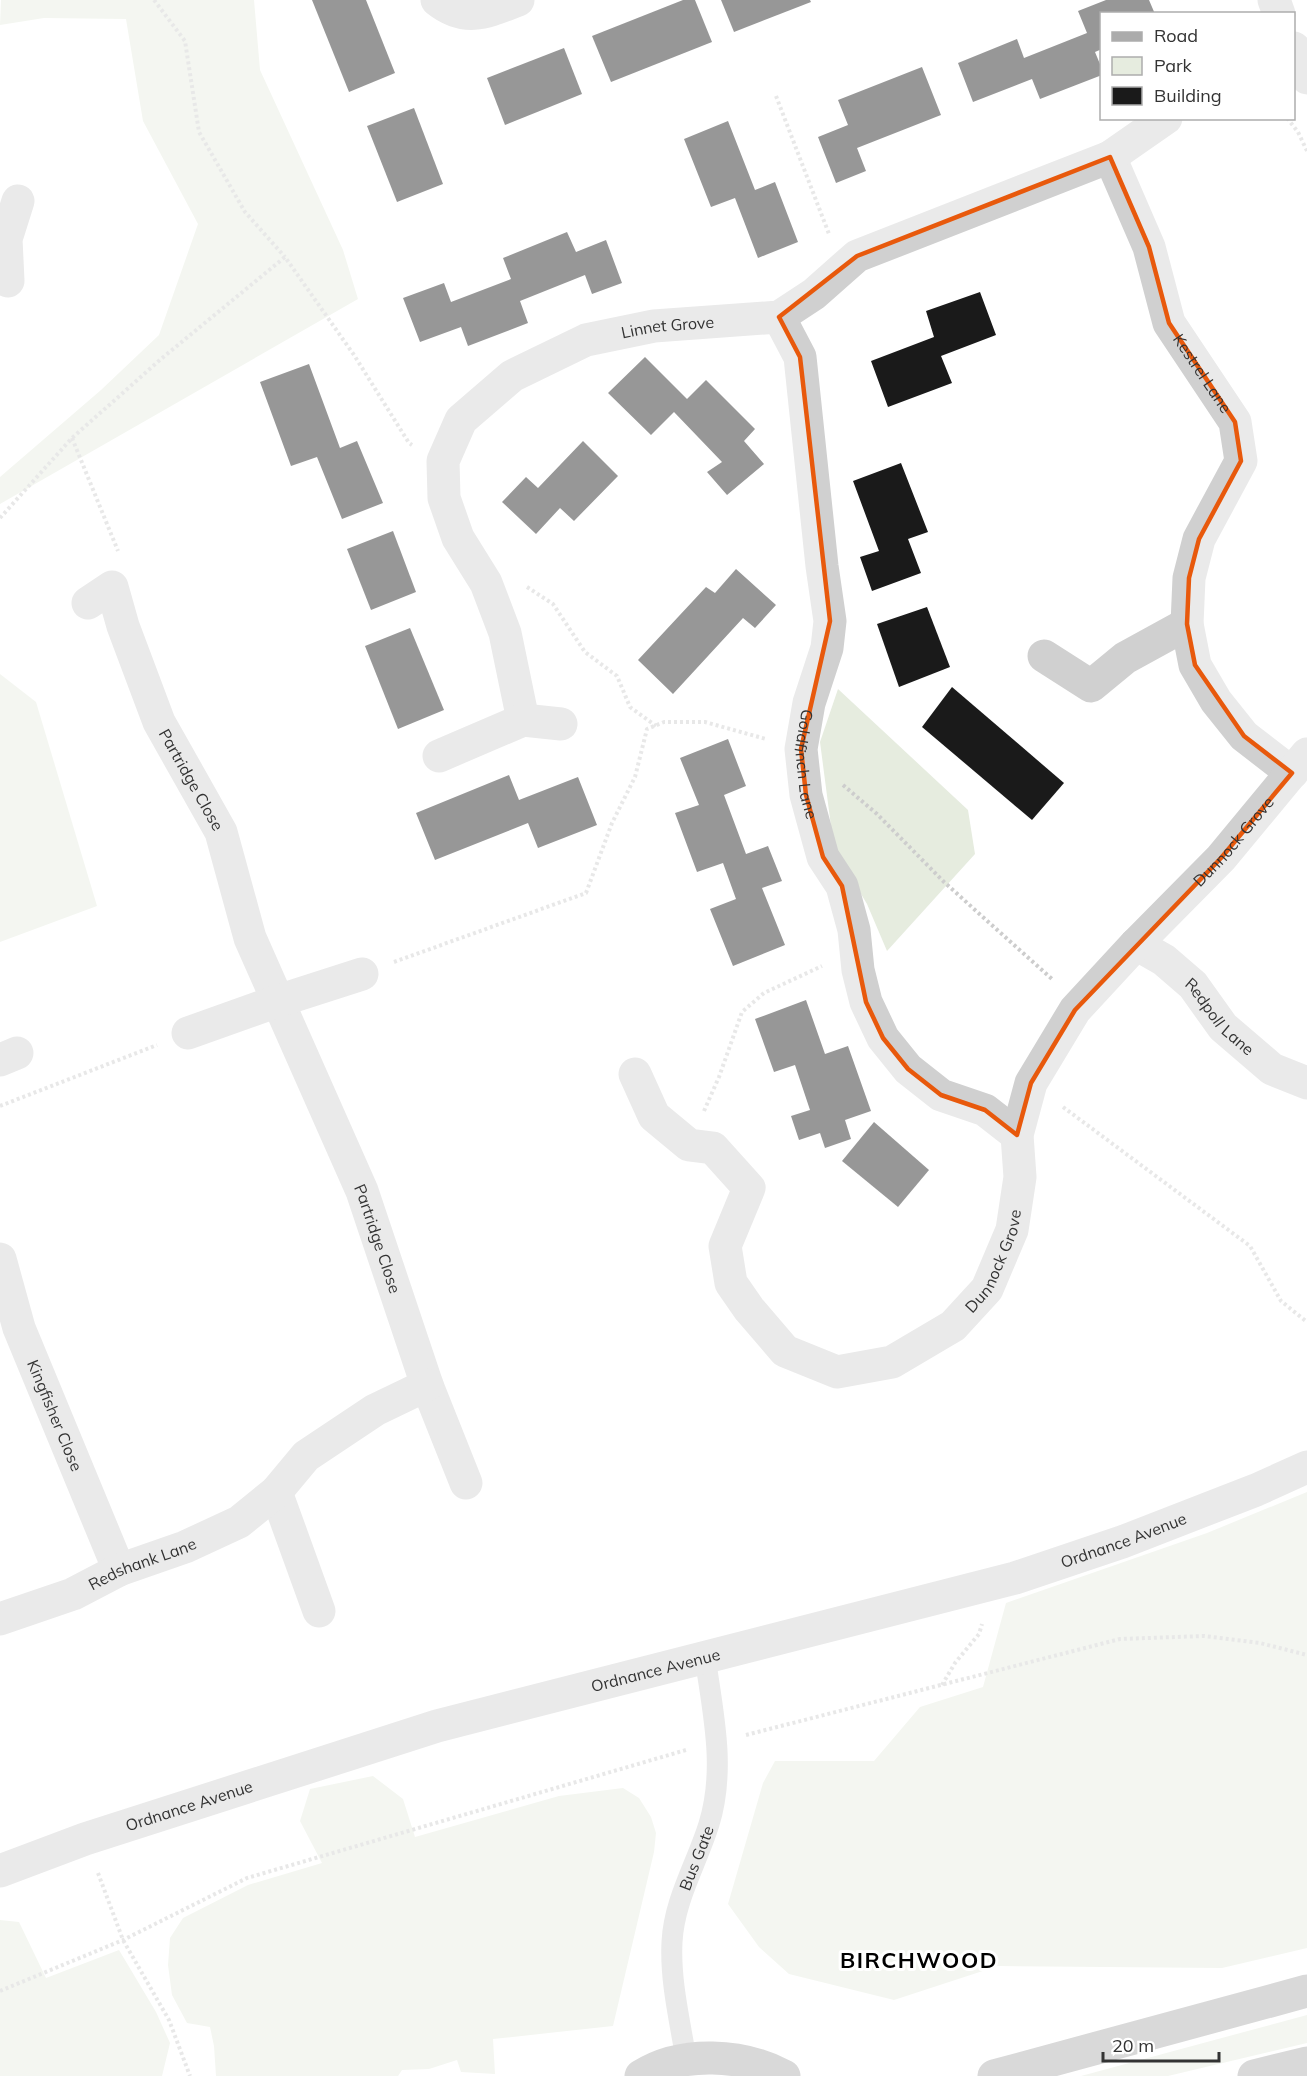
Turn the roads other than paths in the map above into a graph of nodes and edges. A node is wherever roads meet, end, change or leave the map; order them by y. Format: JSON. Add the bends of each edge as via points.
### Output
{"nodes":[{"id":1,"x":436,"y":0,"type":"edge"},
{"id":2,"x":518,"y":0,"type":"edge"},
{"id":3,"x":1163,"y":120,"type":"edge"},
{"id":4,"x":1110,"y":157,"type":"junction"},
{"id":5,"x":18,"y":201,"type":"dead end"},
{"id":6,"x":3,"y":240,"type":"edge"},
{"id":7,"x":8,"y":281,"type":"dead end"},
{"id":8,"x":779,"y":317,"type":"junction"},
{"id":9,"x":88,"y":603,"type":"dead end"},
{"id":10,"x":1187,"y":624,"type":"junction"},
{"id":11,"x":1044,"y":656,"type":"dead end"},
{"id":12,"x":523,"y":720,"type":"junction"},
{"id":13,"x":561,"y":724,"type":"dead end"},
{"id":14,"x":439,"y":756,"type":"dead end"},
{"id":15,"x":1299,"y":764,"type":"edge"},
{"id":16,"x":1136,"y":944,"type":"junction"},
{"id":17,"x":362,"y":974,"type":"road end"},
{"id":18,"x":278,"y":1001,"type":"junction"},
{"id":19,"x":188,"y":1033,"type":"road end"},
{"id":20,"x":635,"y":1074,"type":"dead end"},
{"id":21,"x":1307,"y":1083,"type":"edge"},
{"id":22,"x":1017,"y":1135,"type":"junction"},
{"id":23,"x":0,"y":1259,"type":"edge"},
{"id":24,"x":427,"y":1385,"type":"junction"},
{"id":25,"x":1307,"y":1467,"type":"edge"},
{"id":26,"x":466,"y":1483,"type":"dead end"},
{"id":27,"x":276,"y":1492,"type":"junction"},
{"id":28,"x":119,"y":1570,"type":"junction"},
{"id":29,"x":319,"y":1611,"type":"dead end"},
{"id":30,"x":0,"y":1619,"type":"edge"},
{"id":31,"x":705,"y":1657,"type":"junction"},
{"id":32,"x":2,"y":1864,"type":"edge"},
{"id":33,"x":1307,"y":1991,"type":"edge"},
{"id":34,"x":686,"y":2059,"type":"junction"},
{"id":35,"x":1307,"y":2063,"type":"edge"},
{"id":36,"x":775,"y":2071,"type":"edge"},
{"id":37,"x":641,"y":2076,"type":"edge"},
{"id":38,"x":802,"y":2076,"type":"edge"},
{"id":39,"x":994,"y":2076,"type":"edge"},
{"id":40,"x":1254,"y":2076,"type":"edge"}],
"edges":[{"from":1,"to":2,"type":"street","via":[[447,8],[474,15]]},
{"from":3,"to":4,"type":"street","name":"Linnet Grove"},
{"from":4,"to":8,"type":"street","name":"Linnet Grove","via":[[857,256],[814,294]]},
{"from":4,"to":10,"type":"street","name":"Kestrel Lane","via":[[1149,248],[1169,323],[1235,422],[1240,451],[1241,461],[1198,539],[1189,578]]},
{"from":5,"to":6,"type":"street"},
{"from":6,"to":7,"type":"street"},
{"from":8,"to":12,"type":"street","name":"Linnet Grove","via":[[654,326],[586,340],[512,376],[461,420],[443,461],[444,498],[458,538],[486,583],[505,633]]},
{"from":8,"to":22,"type":"street","name":"Goldfinch Lane","via":[[800,357],[830,621],[801,749],[806,795],[823,857],[842,886],[866,1002],[883,1038],[908,1069],[941,1095],[985,1110]]},
{"from":9,"to":18,"type":"street","name":"Partridge Close","via":[[112,587],[159,722],[221,832],[250,938]]},
{"from":10,"to":11,"type":"street","via":[[1125,658],[1091,686]]},
{"from":10,"to":15,"type":"street","name":"Kestrel Lane","via":[[1196,665],[1216,701],[1244,736]]},
{"from":12,"to":13,"type":"street"},
{"from":12,"to":14,"type":"street"},
{"from":15,"to":16,"type":"street","name":"Dunnock Grove","via":[[1221,858]]},
{"from":16,"to":21,"type":"street","name":"Redpoll Lane","via":[[1164,960],[1193,985],[1223,1027],[1272,1069]]},
{"from":16,"to":22,"type":"street","name":"Dunnock Grove","via":[[1075,1010],[1031,1083]]},
{"from":17,"to":18,"type":"street"},
{"from":18,"to":19,"type":"street"},
{"from":18,"to":24,"type":"street","name":"Partridge Close","via":[[362,1191]]},
{"from":20,"to":22,"type":"street","name":"Dunnock Grove","via":[[654,1116],[689,1145],[713,1148],[749,1188],[725,1246],[731,1283],[785,1351],[837,1372],[892,1362],[953,1326],[987,1289],[1012,1230],[1020,1177]]},
{"from":23,"to":28,"type":"street","name":"Kingfisher Close","via":[[19,1328]]},
{"from":24,"to":26,"type":"street","name":"Partridge Close"},
{"from":24,"to":27,"type":"street","name":"Redshank Lane","via":[[375,1410],[306,1456]]},
{"from":25,"to":31,"type":"street","name":"Ordnance Avenue","via":[[1178,1520],[1015,1578]]},
{"from":27,"to":28,"type":"street","name":"Redshank Lane","via":[[238,1522],[185,1547]]},
{"from":27,"to":29,"type":"street"},
{"from":28,"to":30,"type":"street","name":"Redshank Lane","via":[[73,1594]]},
{"from":31,"to":32,"type":"street","name":"Ordnance Avenue","via":[[437,1726]]},
{"from":31,"to":34,"type":"lane","name":"Bus Gate","via":[[718,1742],[717,1778],[709,1824],[690,1871],[672,1940]]},
{"from":33,"to":39,"type":"main road"},
{"from":34,"to":36,"type":"main road","via":[[727,2057]]},
{"from":34,"to":37,"type":"main road"},
{"from":35,"to":40,"type":"main road"},
{"from":36,"to":38,"type":"main road"}]}
